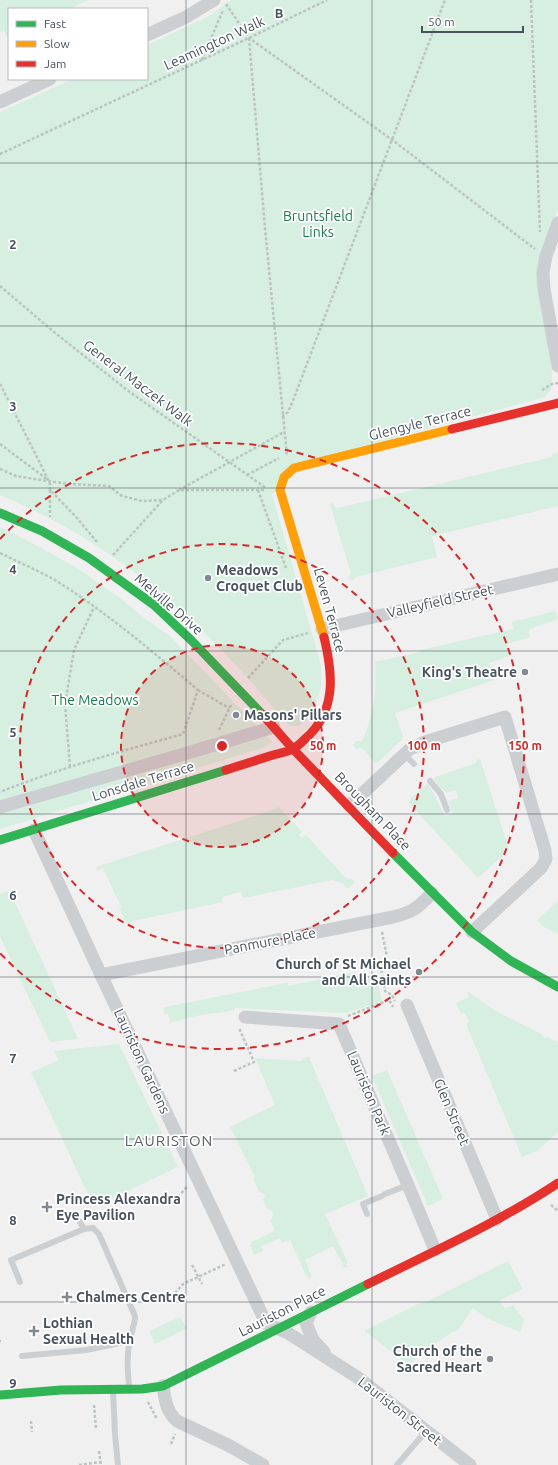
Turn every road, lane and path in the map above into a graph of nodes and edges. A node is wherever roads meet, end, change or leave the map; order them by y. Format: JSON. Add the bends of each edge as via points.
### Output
{"nodes":[{"id":1,"x":223,"y":0,"type":"edge"},
{"id":2,"x":327,"y":0,"type":"edge"},
{"id":3,"x":445,"y":0,"type":"edge"},
{"id":4,"x":531,"y":0,"type":"edge"},
{"id":5,"x":220,"y":2,"type":"edge"},
{"id":6,"x":148,"y":35,"type":"edge"},
{"id":7,"x":249,"y":38,"type":"junction"},
{"id":8,"x":202,"y":60,"type":"junction"},
{"id":9,"x":48,"y":80,"type":"edge"},
{"id":10,"x":0,"y":102,"type":"edge"},
{"id":11,"x":391,"y":139,"type":"junction"},
{"id":12,"x":0,"y":154,"type":"edge"},
{"id":13,"x":558,"y":223,"type":"edge"},
{"id":14,"x":540,"y":237,"type":"dead end"},
{"id":15,"x":546,"y":256,"type":"junction"},
{"id":16,"x":0,"y":286,"type":"edge"},
{"id":17,"x":558,"y":366,"type":"edge"},
{"id":18,"x":0,"y":384,"type":"edge"},
{"id":19,"x":558,"y":403,"type":"edge"},
{"id":20,"x":282,"y":417,"type":"junction"},
{"id":21,"x":284,"y":432,"type":"junction"},
{"id":22,"x":0,"y":444,"type":"edge"},
{"id":23,"x":230,"y":462,"type":"junction"},
{"id":24,"x":0,"y":469,"type":"edge"},
{"id":25,"x":288,"y":471,"type":"junction"},
{"id":26,"x":48,"y":480,"type":"junction"},
{"id":27,"x":50,"y":490,"type":"junction"},
{"id":28,"x":179,"y":490,"type":"junction"},
{"id":29,"x":258,"y":490,"type":"junction"},
{"id":30,"x":163,"y":500,"type":"junction"},
{"id":31,"x":0,"y":513,"type":"edge"},
{"id":32,"x":50,"y":523,"type":"dead end"},
{"id":33,"x":100,"y":547,"type":"dead end"},
{"id":34,"x":0,"y":553,"type":"edge"},
{"id":35,"x":110,"y":558,"type":"dead end"},
{"id":36,"x":287,"y":571,"type":"dead end"},
{"id":37,"x":558,"y":574,"type":"edge"},
{"id":38,"x":94,"y":607,"type":"dead end"},
{"id":39,"x":304,"y":627,"type":"dead end"},
{"id":40,"x":322,"y":629,"type":"junction"},
{"id":41,"x":306,"y":634,"type":"junction"},
{"id":42,"x":245,"y":682,"type":"dead end"},
{"id":43,"x":198,"y":690,"type":"junction"},
{"id":44,"x":231,"y":705,"type":"dead end"},
{"id":45,"x":229,"y":708,"type":"junction"},
{"id":46,"x":274,"y":727,"type":"junction"},
{"id":47,"x":212,"y":746,"type":"junction"},
{"id":48,"x":294,"y":749,"type":"junction"},
{"id":49,"x":404,"y":754,"type":"junction"},
{"id":50,"x":414,"y":764,"type":"dead end"},
{"id":51,"x":70,"y":767,"type":"dead end"},
{"id":52,"x":430,"y":781,"type":"dead end"},
{"id":53,"x":0,"y":792,"type":"edge"},
{"id":54,"x":349,"y":806,"type":"junction"},
{"id":55,"x":0,"y":807,"type":"edge"},
{"id":56,"x":447,"y":810,"type":"dead end"},
{"id":57,"x":34,"y":830,"type":"junction"},
{"id":58,"x":0,"y":840,"type":"edge"},
{"id":59,"x":432,"y":893,"type":"junction"},
{"id":60,"x":379,"y":919,"type":"junction"},
{"id":61,"x":472,"y":932,"type":"junction"},
{"id":62,"x":101,"y":975,"type":"junction"},
{"id":63,"x":558,"y":987,"type":"edge"},
{"id":64,"x":403,"y":1006,"type":"junction"},
{"id":65,"x":241,"y":1020,"type":"joint"},
{"id":66,"x":340,"y":1024,"type":"junction"},
{"id":67,"x":234,"y":1071,"type":"dead end"},
{"id":68,"x":198,"y":1181,"type":"junction"},
{"id":69,"x":558,"y":1183,"type":"edge"},
{"id":70,"x":408,"y":1185,"type":"junction"},
{"id":71,"x":176,"y":1206,"type":"dead end"},
{"id":72,"x":367,"y":1214,"type":"dead end"},
{"id":73,"x":497,"y":1219,"type":"junction"},
{"id":74,"x":80,"y":1222,"type":"dead end"},
{"id":75,"x":84,"y":1229,"type":"junction"},
{"id":76,"x":435,"y":1250,"type":"junction"},
{"id":77,"x":235,"y":1260,"type":"junction"},
{"id":78,"x":192,"y":1265,"type":"dead end"},
{"id":79,"x":197,"y":1277,"type":"junction"},
{"id":80,"x":20,"y":1282,"type":"dead end"},
{"id":81,"x":202,"y":1284,"type":"dead end"},
{"id":82,"x":175,"y":1293,"type":"dead end"},
{"id":83,"x":311,"y":1312,"type":"junction"},
{"id":84,"x":278,"y":1329,"type":"junction"},
{"id":85,"x":130,"y":1341,"type":"junction"},
{"id":86,"x":22,"y":1356,"type":"dead end"},
{"id":87,"x":329,"y":1360,"type":"junction"},
{"id":88,"x":162,"y":1386,"type":"junction"},
{"id":89,"x":130,"y":1389,"type":"junction"},
{"id":90,"x":92,"y":1390,"type":"junction"},
{"id":91,"x":113,"y":1390,"type":"junction"},
{"id":92,"x":0,"y":1395,"type":"edge"},
{"id":93,"x":31,"y":1421,"type":"dead end"},
{"id":94,"x":96,"y":1428,"type":"dead end"},
{"id":95,"x":426,"y":1431,"type":"junction"},
{"id":96,"x":32,"y":1432,"type":"dead end"},
{"id":97,"x":99,"y":1451,"type":"dead end"},
{"id":98,"x":101,"y":1464,"type":"edge"},
{"id":99,"x":79,"y":1465,"type":"edge"},
{"id":100,"x":118,"y":1465,"type":"edge"},
{"id":101,"x":263,"y":1465,"type":"edge"},
{"id":102,"x":397,"y":1465,"type":"edge"},
{"id":103,"x":470,"y":1465,"type":"edge"}],
"edges":[{"from":1,"to":5,"type":"path"},
{"from":2,"to":7,"type":"path","name":"Leamington Walk"},
{"from":3,"to":11,"type":"path"},
{"from":4,"to":14,"type":"path"},
{"from":5,"to":6,"type":"street"},
{"from":5,"to":7,"type":"path"},
{"from":5,"to":8,"type":"path"},
{"from":7,"to":8,"type":"path","name":"Leamington Walk"},
{"from":7,"to":11,"type":"path"},
{"from":7,"to":20,"type":"path"},
{"from":8,"to":12,"type":"path","name":"Leamington Walk"},
{"from":9,"to":10,"type":"street"},
{"from":11,"to":15,"type":"path"},
{"from":11,"to":20,"type":"path","via":[[294,398],[288,412]]},
{"from":13,"to":15,"type":"street"},
{"from":15,"to":17,"type":"street","via":[[543,280]]},
{"from":16,"to":23,"type":"path","name":"General Maczek Walk","via":[[127,390]]},
{"from":18,"to":26,"type":"path"},
{"from":19,"to":25,"type":"street","name":"Glengyle Terrace"},
{"from":20,"to":21,"type":"path"},
{"from":21,"to":23,"type":"path"},
{"from":21,"to":25,"type":"path"},
{"from":22,"to":26,"type":"path"},
{"from":23,"to":28,"type":"path"},
{"from":23,"to":29,"type":"path","name":"General Maczek Walk","via":[[268,490]]},
{"from":24,"to":26,"type":"path","via":[[16,476]]},
{"from":25,"to":40,"type":"street","name":"Leven Terrace","via":[[282,479],[280,490]]},
{"from":26,"to":27,"type":"path"},
{"from":26,"to":30,"type":"path","via":[[109,486],[122,496],[142,501]]},
{"from":27,"to":32,"type":"path"},
{"from":27,"to":33,"type":"path"},
{"from":28,"to":29,"type":"path"},
{"from":28,"to":30,"type":"path"},
{"from":29,"to":36,"type":"path"},
{"from":30,"to":35,"type":"path"},
{"from":31,"to":46,"type":"street","name":"Melville Drive","via":[[42,531],[89,558],[154,605]]},
{"from":34,"to":43,"type":"path","via":[[54,580],[82,598],[138,638]]},
{"from":37,"to":40,"type":"street","name":"Valleyfield Street"},
{"from":38,"to":51,"type":"path","via":[[74,650],[64,704]]},
{"from":39,"to":41,"type":"path"},
{"from":40,"to":41,"type":"path"},
{"from":40,"to":48,"type":"street","name":"Leven Terrace","via":[[330,669],[328,705],[326,713],[314,731]]},
{"from":41,"to":42,"type":"path","via":[[283,640]]},
{"from":43,"to":45,"type":"path"},
{"from":43,"to":53,"type":"path","via":[[183,734],[72,766]]},
{"from":44,"to":45,"type":"path"},
{"from":45,"to":47,"type":"path"},
{"from":46,"to":47,"type":"street"},
{"from":46,"to":48,"type":"street","name":"Melville Drive"},
{"from":47,"to":55,"type":"street"},
{"from":48,"to":54,"type":"street","name":"Brougham Place"},
{"from":48,"to":57,"type":"street","name":"Lonsdale Terrace"},
{"from":49,"to":50,"type":"lane"},
{"from":49,"to":54,"type":"street"},
{"from":49,"to":61,"type":"street","via":[[425,742],[505,717],[546,859],[541,868]]},
{"from":52,"to":56,"type":"lane","via":[[441,794]]},
{"from":54,"to":59,"type":"street","name":"Brougham Place"},
{"from":57,"to":58,"type":"street","name":"Lonsdale Terrace"},
{"from":57,"to":62,"type":"street","name":"Lauriston Gardens"},
{"from":59,"to":60,"type":"street","name":"Panmure Place","via":[[419,907],[409,912]]},
{"from":59,"to":61,"type":"street","name":"Brougham Place"},
{"from":60,"to":62,"type":"street","name":"Panmure Place"},
{"from":60,"to":64,"type":"path","via":[[387,957],[381,968],[385,991],[392,994]]},
{"from":61,"to":63,"type":"street","name":"Brougham Place","via":[[511,961]]},
{"from":62,"to":68,"type":"street","name":"Lauriston Gardens"},
{"from":64,"to":66,"type":"path","via":[[395,1009],[389,1000],[348,1016]]},
{"from":64,"to":73,"type":"street","name":"Glen Street"},
{"from":65,"to":66,"type":"street"},
{"from":65,"to":67,"type":"path","via":[[254,1062]]},
{"from":66,"to":70,"type":"street","name":"Lauriston Park"},
{"from":68,"to":71,"type":"path","via":[[187,1187],[176,1200]]},
{"from":68,"to":77,"type":"street","name":"Lauriston Gardens"},
{"from":69,"to":73,"type":"street","name":"Lauriston Place"},
{"from":70,"to":72,"type":"lane","via":[[363,1204]]},
{"from":70,"to":76,"type":"street","name":"Lauriston Park"},
{"from":73,"to":76,"type":"street","name":"Lauriston Place"},
{"from":74,"to":75,"type":"lane"},
{"from":75,"to":80,"type":"lane","via":[[11,1260]]},
{"from":75,"to":85,"type":"lane","via":[[93,1228],[99,1234],[135,1316]]},
{"from":76,"to":83,"type":"street","name":"Lauriston Place"},
{"from":77,"to":79,"type":"path"},
{"from":77,"to":84,"type":"street","name":"Lauriston Gardens","via":[[263,1319]]},
{"from":78,"to":79,"type":"path"},
{"from":79,"to":81,"type":"path"},
{"from":79,"to":82,"type":"path","via":[[183,1284]]},
{"from":83,"to":84,"type":"street","name":"Lauriston Place"},
{"from":83,"to":87,"type":"street","name":"Lauriston Street","via":[[306,1323],[309,1332]]},
{"from":84,"to":87,"type":"street","name":"Lauriston Street"},
{"from":84,"to":88,"type":"street","name":"Lauriston Place"},
{"from":85,"to":86,"type":"lane","via":[[86,1350]]},
{"from":85,"to":89,"type":"lane","via":[[127,1367]]},
{"from":87,"to":95,"type":"street","name":"Lauriston Street","via":[[357,1377]]},
{"from":88,"to":89,"type":"street","name":"Lauriston Place"},
{"from":88,"to":101,"type":"street","via":[[167,1408],[177,1421],[228,1444]]},
{"from":89,"to":91,"type":"street","name":"Lauriston Place"},
{"from":90,"to":91,"type":"street","name":"Lauriston Place"},
{"from":90,"to":92,"type":"street","name":"Lauriston Place"},
{"from":90,"to":94,"type":"path"},
{"from":91,"to":100,"type":"lane"},
{"from":93,"to":96,"type":"path"},
{"from":95,"to":102,"type":"lane"},
{"from":95,"to":103,"type":"street","name":"Lauriston Street"},
{"from":97,"to":98,"type":"path"},
{"from":98,"to":99,"type":"path"}]}
